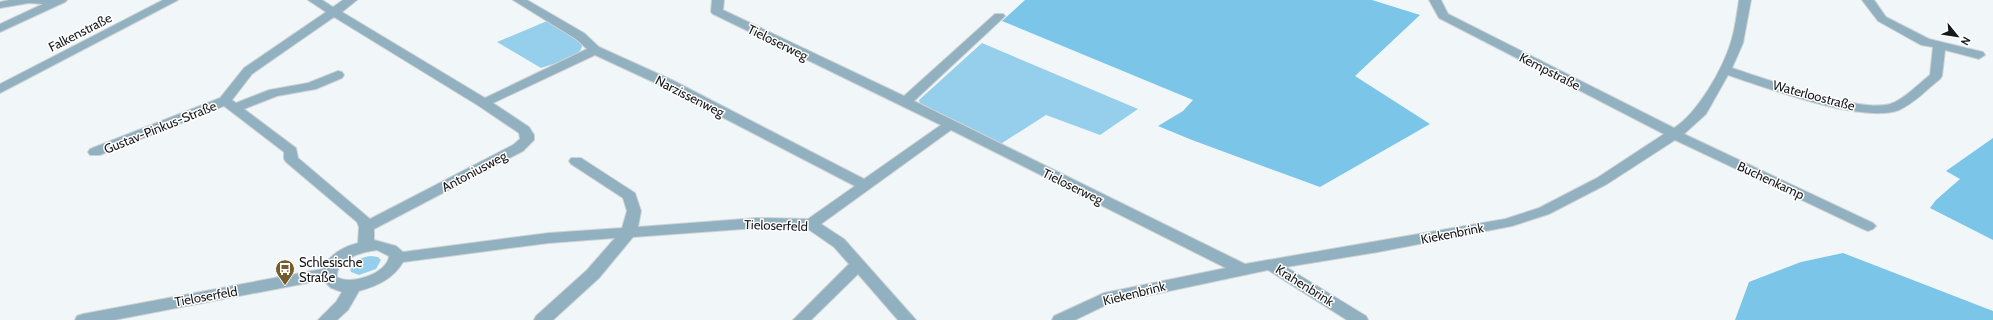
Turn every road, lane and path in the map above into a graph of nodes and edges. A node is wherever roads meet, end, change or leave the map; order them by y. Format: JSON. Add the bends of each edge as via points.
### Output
{"nodes":[{"id":1,"x":172,"y":0,"type":"edge"},
{"id":2,"x":314,"y":0,"type":"edge"},
{"id":3,"x":351,"y":0,"type":"edge"},
{"id":4,"x":520,"y":0,"type":"edge"},
{"id":5,"x":1435,"y":0,"type":"edge"},
{"id":6,"x":1744,"y":0,"type":"edge"},
{"id":7,"x":1868,"y":0,"type":"edge"},
{"id":8,"x":60,"y":1,"type":"edge"},
{"id":9,"x":0,"y":5,"type":"edge"},
{"id":10,"x":718,"y":6,"type":"edge"},
{"id":11,"x":333,"y":12,"type":"junction"},
{"id":12,"x":999,"y":16,"type":"dead end"},
{"id":13,"x":0,"y":28,"type":"edge"},
{"id":14,"x":1939,"y":46,"type":"junction"},
{"id":15,"x":595,"y":50,"type":"junction"},
{"id":16,"x":1979,"y":55,"type":"dead end"},
{"id":17,"x":1725,"y":70,"type":"junction"},
{"id":18,"x":338,"y":75,"type":"dead end"},
{"id":19,"x":0,"y":88,"type":"edge"},
{"id":20,"x":905,"y":102,"type":"junction"},
{"id":21,"x":484,"y":103,"type":"junction"},
{"id":22,"x":230,"y":105,"type":"junction"},
{"id":23,"x":949,"y":125,"type":"junction"},
{"id":24,"x":1674,"y":134,"type":"junction"},
{"id":25,"x":96,"y":152,"type":"dead end"},
{"id":26,"x":576,"y":161,"type":"dead end"},
{"id":27,"x":865,"y":184,"type":"junction"},
{"id":28,"x":811,"y":224,"type":"junction"},
{"id":29,"x":1868,"y":226,"type":"dead end"},
{"id":30,"x":367,"y":227,"type":"junction"},
{"id":31,"x":629,"y":232,"type":"junction"},
{"id":32,"x":366,"y":246,"type":"junction"},
{"id":33,"x":397,"y":258,"type":"junction"},
{"id":34,"x":1270,"y":264,"type":"junction"},
{"id":35,"x":858,"y":265,"type":"junction"},
{"id":36,"x":1242,"y":269,"type":"junction"},
{"id":37,"x":329,"y":273,"type":"junction"},
{"id":38,"x":353,"y":287,"type":"junction"},
{"id":39,"x":83,"y":320,"type":"edge"},
{"id":40,"x":326,"y":320,"type":"edge"},
{"id":41,"x":542,"y":320,"type":"edge"},
{"id":42,"x":801,"y":320,"type":"edge"},
{"id":43,"x":908,"y":320,"type":"edge"},
{"id":44,"x":1060,"y":320,"type":"edge"},
{"id":45,"x":1360,"y":320,"type":"edge"}],
"edges":[{"from":1,"to":19,"type":"street","name":"Falkenstraße"},
{"from":2,"to":11,"type":"street"},
{"from":3,"to":11,"type":"street","name":"Gustav-Pinkus-Straße"},
{"from":4,"to":15,"type":"street","name":"Narzissenweg","via":[[580,36]]},
{"from":5,"to":24,"type":"street","name":"Kempstraße","via":[[1444,16],[1463,27]]},
{"from":6,"to":17,"type":"street","name":"Kiekenbrink","via":[[1737,43]]},
{"from":7,"to":14,"type":"street","via":[[1882,19],[1925,42]]},
{"from":8,"to":9,"type":"street","via":[[29,0]]},
{"from":8,"to":13,"type":"street"},
{"from":10,"to":20,"type":"street","name":"Tieloserweg"},
{"from":11,"to":21,"type":"street","name":"Antoniusweg"},
{"from":11,"to":22,"type":"street","name":"Gustav-Pinkus-Straße","via":[[248,71]]},
{"from":12,"to":20,"type":"street"},
{"from":14,"to":16,"type":"street"},
{"from":14,"to":17,"type":"street","name":"Waterloostraße","via":[[1936,76],[1894,108],[1869,109],[1834,103]]},
{"from":15,"to":21,"type":"street"},
{"from":15,"to":27,"type":"street","name":"Narzissenweg","via":[[669,84]]},
{"from":17,"to":24,"type":"street","name":"Kiekenbrink","via":[[1701,111]]},
{"from":18,"to":22,"type":"street","name":"Gustav-Pinkus-Straße","via":[[312,86]]},
{"from":20,"to":23,"type":"street","name":"Tieloserweg"},
{"from":21,"to":30,"type":"street","name":"Antoniusweg","via":[[524,130],[527,140],[524,144]]},
{"from":22,"to":25,"type":"street","name":"Gustav-Pinkus-Straße","via":[[176,120]]},
{"from":22,"to":30,"type":"street","name":"Gustav-Pinkus-Straße","via":[[291,151],[291,159],[362,219]]},
{"from":23,"to":27,"type":"street"},
{"from":23,"to":36,"type":"street","name":"Tieloserweg"},
{"from":24,"to":29,"type":"street","name":"Buchenkamp"},
{"from":24,"to":34,"type":"street","name":"Kiekenbrink","via":[[1602,181],[1544,211],[1507,223]]},
{"from":26,"to":31,"type":"street","via":[[630,196],[634,211]]},
{"from":27,"to":28,"type":"street"},
{"from":28,"to":31,"type":"street","name":"Tieloserfeld","via":[[757,223]]},
{"from":28,"to":35,"type":"street","name":"Tieloserfeld","via":[[839,243]]},
{"from":30,"to":32,"type":"street"},
{"from":31,"to":33,"type":"street","name":"Tieloserfeld","via":[[548,238]]},
{"from":31,"to":41,"type":"street","via":[[593,274]]},
{"from":32,"to":33,"type":"street","via":[[388,247],[395,251]]},
{"from":32,"to":37,"type":"street","via":[[345,254],[332,266]]},
{"from":33,"to":38,"type":"street","via":[[388,273],[366,284]]},
{"from":34,"to":36,"type":"street","name":"Kiekenbrink"},
{"from":34,"to":45,"type":"street","name":"Krahenbrink"},
{"from":35,"to":42,"type":"street"},
{"from":35,"to":43,"type":"street","name":"Tieloserfeld"},
{"from":36,"to":44,"type":"street","name":"Kiekenbrink","via":[[1104,299]]},
{"from":37,"to":38,"type":"street","via":[[334,284]]},
{"from":37,"to":39,"type":"street","name":"Tieloserfeld"},
{"from":38,"to":40,"type":"street","via":[[342,306]]}]}
